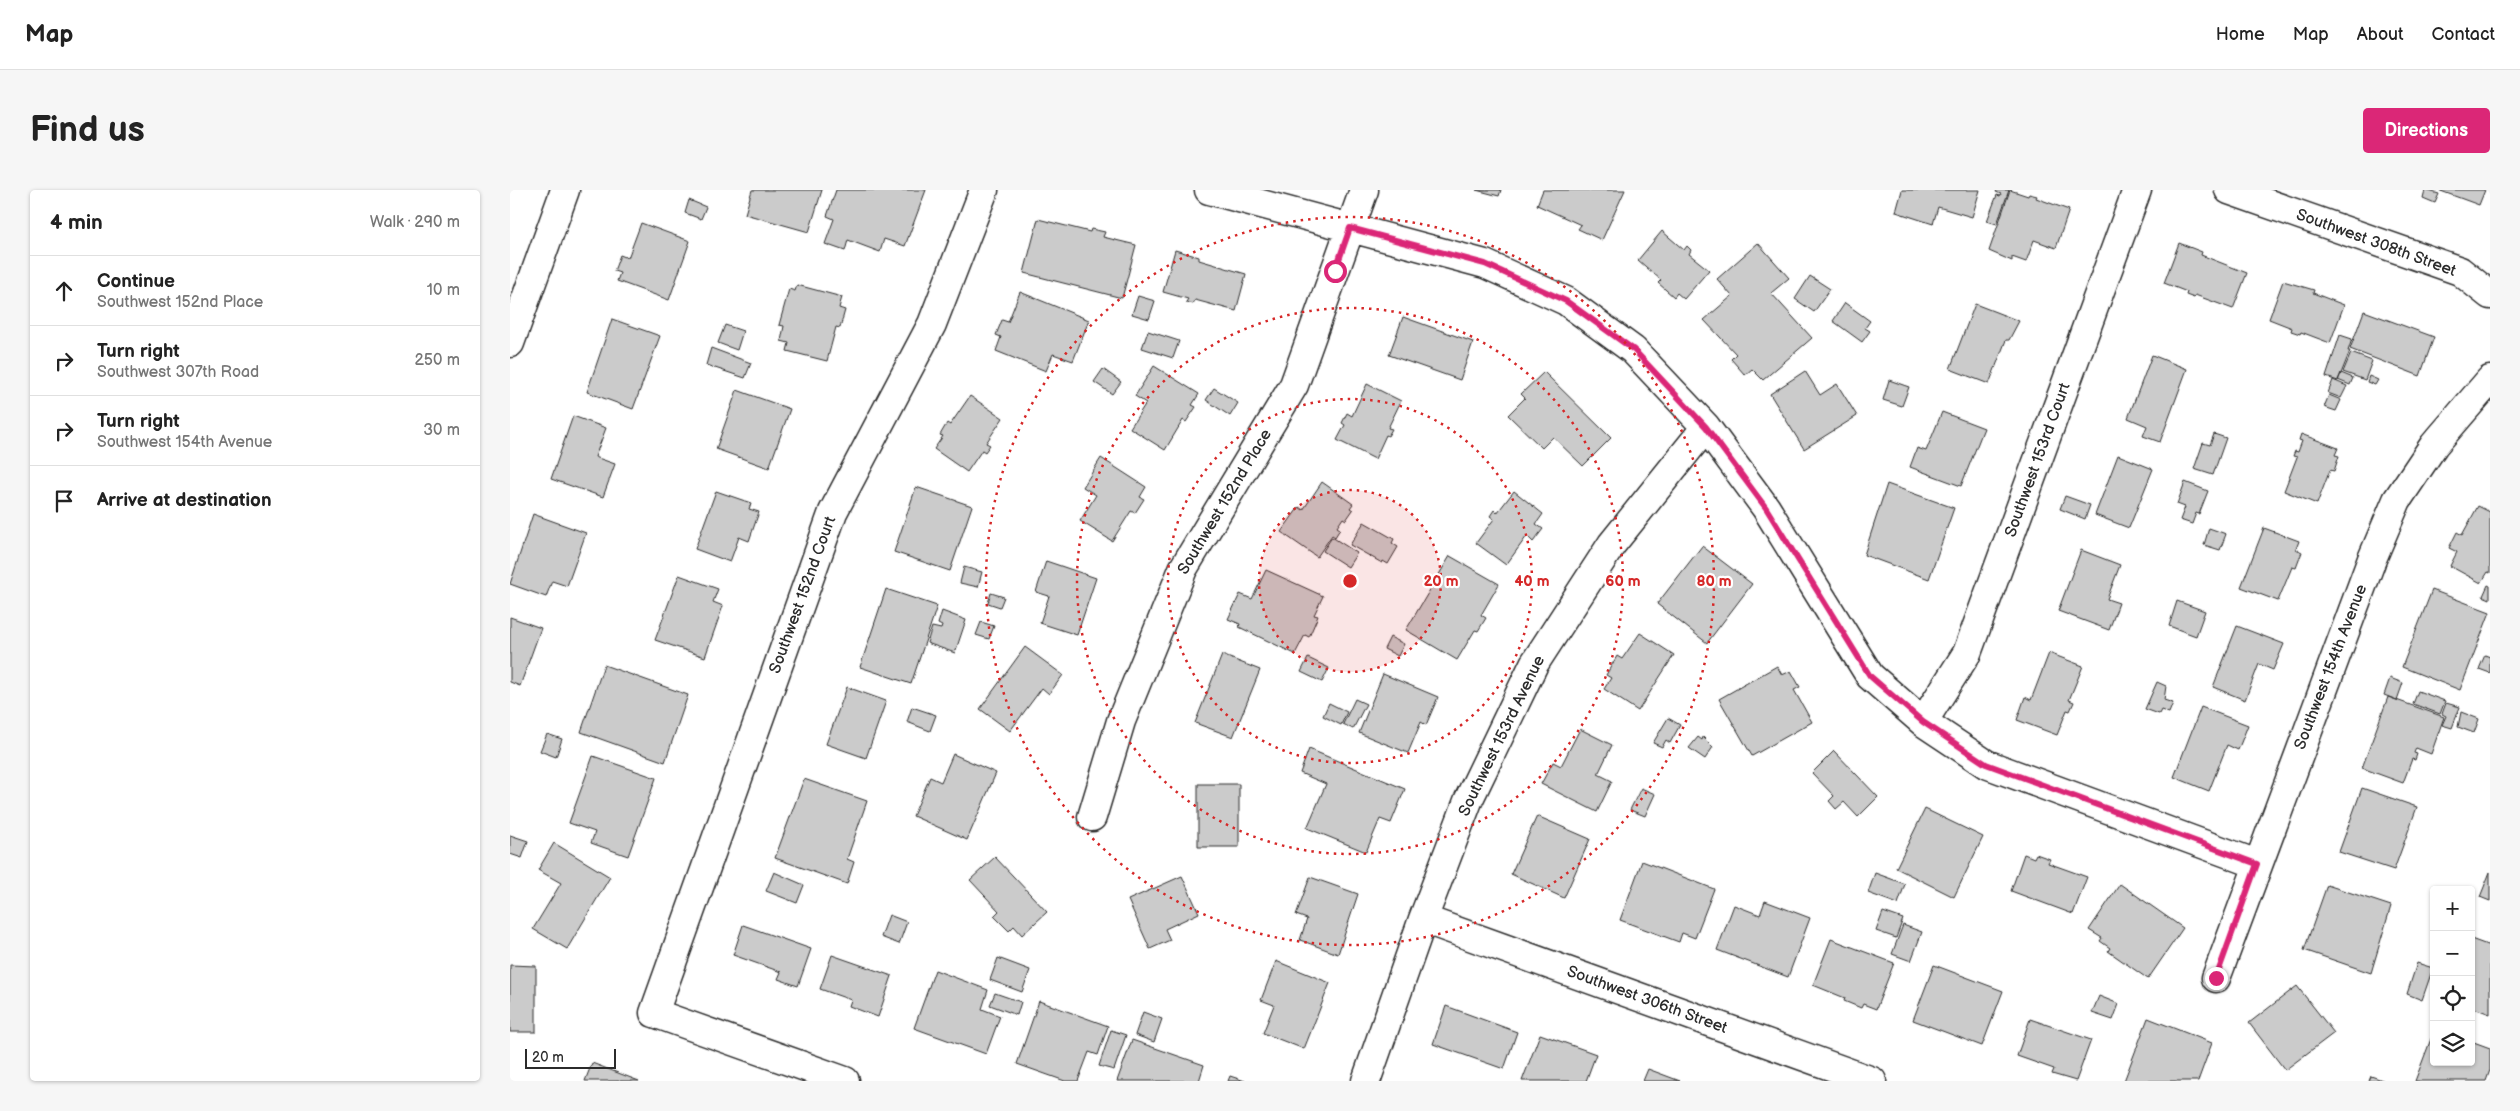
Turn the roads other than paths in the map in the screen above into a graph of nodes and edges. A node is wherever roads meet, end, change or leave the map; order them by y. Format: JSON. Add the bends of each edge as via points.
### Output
{"nodes":[{"id":1,"x":565,"y":190,"type":"edge"},
{"id":2,"x":984,"y":190,"type":"edge"},
{"id":3,"x":1209,"y":190,"type":"edge"},
{"id":4,"x":1364,"y":190,"type":"edge"},
{"id":5,"x":2137,"y":190,"type":"edge"},
{"id":6,"x":2229,"y":190,"type":"edge"},
{"id":7,"x":1350,"y":228,"type":"junction"},
{"id":8,"x":2490,"y":295,"type":"edge"},
{"id":9,"x":510,"y":343,"type":"edge"},
{"id":10,"x":2490,"y":380,"type":"edge"},
{"id":11,"x":1706,"y":427,"type":"junction"},
{"id":12,"x":1923,"y":722,"type":"junction"},
{"id":13,"x":1092,"y":817,"type":"dead end"},
{"id":14,"x":2257,"y":864,"type":"junction"},
{"id":15,"x":1423,"y":919,"type":"junction"},
{"id":16,"x":2216,"y":978,"type":"dead end"},
{"id":17,"x":845,"y":1081,"type":"edge"},
{"id":18,"x":1366,"y":1081,"type":"edge"},
{"id":19,"x":1872,"y":1081,"type":"edge"}],
"edges":[{"from":1,"to":9,"type":"street"},
{"from":2,"to":17,"type":"street","name":"Southwest 152nd Court","via":[[932,324],[833,512],[654,1013]]},
{"from":3,"to":7,"type":"street"},
{"from":4,"to":7,"type":"street","name":"Southwest 152nd Place"},
{"from":5,"to":12,"type":"street","name":"Southwest 153rd Court","via":[[1967,653]]},
{"from":6,"to":8,"type":"street","name":"Southwest 308th Street","via":[[2460,271]]},
{"from":7,"to":11,"type":"street","via":[[1485,264],[1566,301],[1634,350]]},
{"from":7,"to":13,"type":"street","name":"Southwest 152nd Place","via":[[1294,384],[1183,568],[1121,721]]},
{"from":10,"to":14,"type":"street","name":"Southwest 154th Avenue","via":[[2434,445],[2397,500]]},
{"from":11,"to":12,"type":"street","via":[[1766,508],[1870,676]]},
{"from":11,"to":15,"type":"street","name":"Southwest 153rd Avenue","via":[[1612,544],[1534,664],[1468,800]]},
{"from":12,"to":14,"type":"street","via":[[1986,764]]},
{"from":14,"to":16,"type":"street","name":"Southwest 154th Avenue"},
{"from":15,"to":18,"type":"street","name":"Southwest 153rd Avenue"},
{"from":15,"to":19,"type":"street","name":"Southwest 306th Street"}]}
